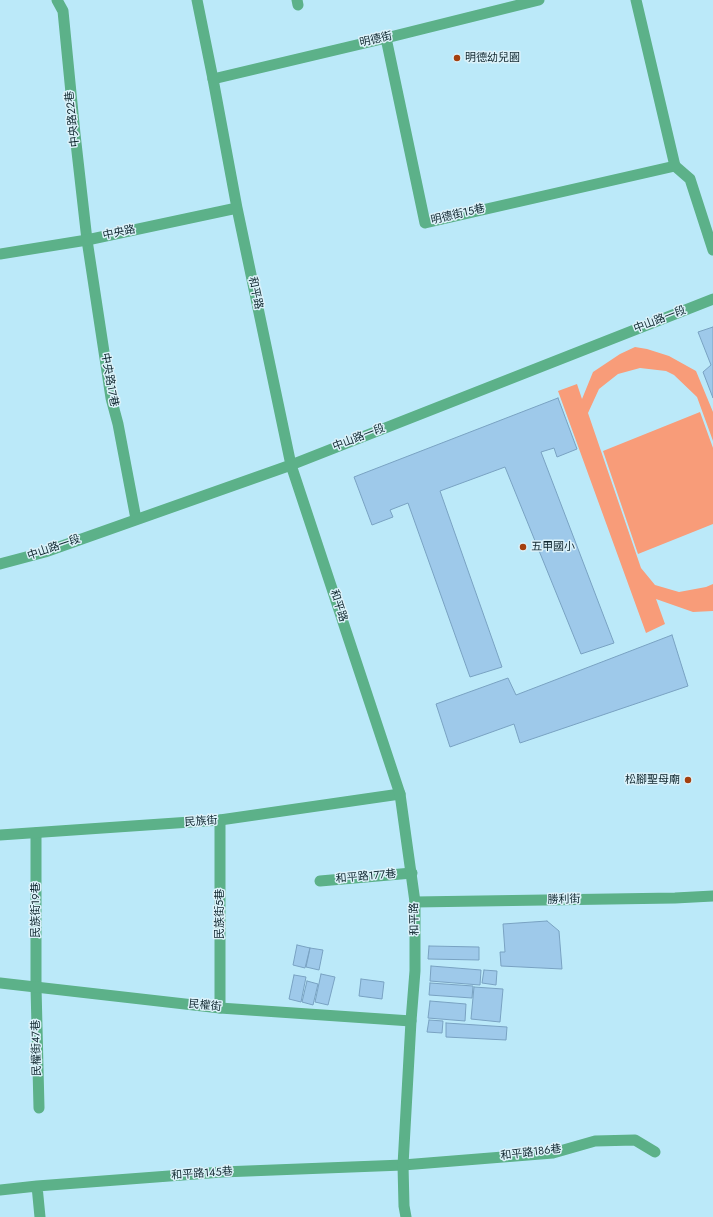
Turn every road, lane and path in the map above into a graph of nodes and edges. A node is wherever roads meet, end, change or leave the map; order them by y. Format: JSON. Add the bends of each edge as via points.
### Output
{"nodes":[{"id":1,"x":57,"y":0,"type":"edge"},
{"id":2,"x":197,"y":0,"type":"edge"},
{"id":3,"x":539,"y":0,"type":"edge"},
{"id":4,"x":636,"y":0,"type":"edge"},
{"id":5,"x":386,"y":38,"type":"junction"},
{"id":6,"x":213,"y":79,"type":"junction"},
{"id":7,"x":675,"y":166,"type":"junction"},
{"id":8,"x":237,"y":208,"type":"junction"},
{"id":9,"x":87,"y":240,"type":"junction"},
{"id":10,"x":713,"y":250,"type":"edge"},
{"id":11,"x":0,"y":254,"type":"edge"},
{"id":12,"x":713,"y":299,"type":"edge"},
{"id":13,"x":291,"y":465,"type":"junction"},
{"id":14,"x":136,"y":519,"type":"junction"},
{"id":15,"x":0,"y":564,"type":"edge"},
{"id":16,"x":400,"y":794,"type":"junction"},
{"id":17,"x":220,"y":820,"type":"junction"},
{"id":18,"x":36,"y":833,"type":"junction"},
{"id":19,"x":0,"y":835,"type":"edge"},
{"id":20,"x":412,"y":873,"type":"junction"},
{"id":21,"x":320,"y":881,"type":"dead end"},
{"id":22,"x":713,"y":896,"type":"edge"},
{"id":23,"x":415,"y":902,"type":"junction"},
{"id":24,"x":0,"y":983,"type":"edge"},
{"id":25,"x":36,"y":987,"type":"junction"},
{"id":26,"x":220,"y":1008,"type":"junction"},
{"id":27,"x":411,"y":1022,"type":"junction"},
{"id":28,"x":39,"y":1108,"type":"dead end"},
{"id":29,"x":655,"y":1152,"type":"dead end"},
{"id":30,"x":404,"y":1165,"type":"junction"},
{"id":31,"x":37,"y":1186,"type":"junction"},
{"id":32,"x":0,"y":1190,"type":"edge"},
{"id":33,"x":40,"y":1217,"type":"edge"},
{"id":34,"x":406,"y":1217,"type":"edge"}],
"edges":[{"from":1,"to":9,"type":"street","name":"中央路22巷","via":[[63,11]]},
{"from":2,"to":6,"type":"street","name":"和平路"},
{"from":3,"to":5,"type":"street","name":"明德街"},
{"from":4,"to":7,"type":"street"},
{"from":5,"to":6,"type":"street","name":"明德街"},
{"from":5,"to":7,"type":"street","name":"明德街15巷","via":[[425,222]]},
{"from":6,"to":8,"type":"street","name":"和平路"},
{"from":7,"to":10,"type":"street","via":[[690,180]]},
{"from":8,"to":9,"type":"street","name":"中央路"},
{"from":8,"to":13,"type":"street","name":"和平路"},
{"from":9,"to":11,"type":"street","name":"中央路"},
{"from":9,"to":14,"type":"street","name":"中央路17巷","via":[[110,398],[118,424]]},
{"from":12,"to":13,"type":"street","name":"中山路一段"},
{"from":13,"to":14,"type":"street","name":"中山路一段"},
{"from":13,"to":16,"type":"street","name":"和平路"},
{"from":14,"to":15,"type":"street","name":"中山路一段","via":[[45,552]]},
{"from":16,"to":17,"type":"street","name":"民族街"},
{"from":16,"to":20,"type":"street","name":"和平路"},
{"from":17,"to":18,"type":"street","name":"民族街"},
{"from":17,"to":26,"type":"street","name":"民族街5巷"},
{"from":18,"to":19,"type":"street","name":"民族街"},
{"from":18,"to":25,"type":"street","name":"民族街19巷"},
{"from":20,"to":21,"type":"street","name":"和平路177巷"},
{"from":20,"to":23,"type":"street","name":"和平路"},
{"from":22,"to":23,"type":"street","name":"勝利街"},
{"from":23,"to":27,"type":"street","name":"和平路","via":[[415,971]]},
{"from":24,"to":25,"type":"street","name":"民權街"},
{"from":25,"to":26,"type":"street","name":"民權街"},
{"from":25,"to":28,"type":"street","name":"民權街47巷"},
{"from":26,"to":27,"type":"street","name":"民權街"},
{"from":27,"to":30,"type":"street","name":"和平路"},
{"from":29,"to":30,"type":"street","name":"和平路186巷","via":[[635,1140],[595,1141],[553,1153]]},
{"from":30,"to":31,"type":"street","name":"和平路145巷","via":[[222,1172]]},
{"from":30,"to":34,"type":"street","name":"和平路"},
{"from":31,"to":32,"type":"street","name":"和平路145巷"},
{"from":31,"to":33,"type":"street"}]}
